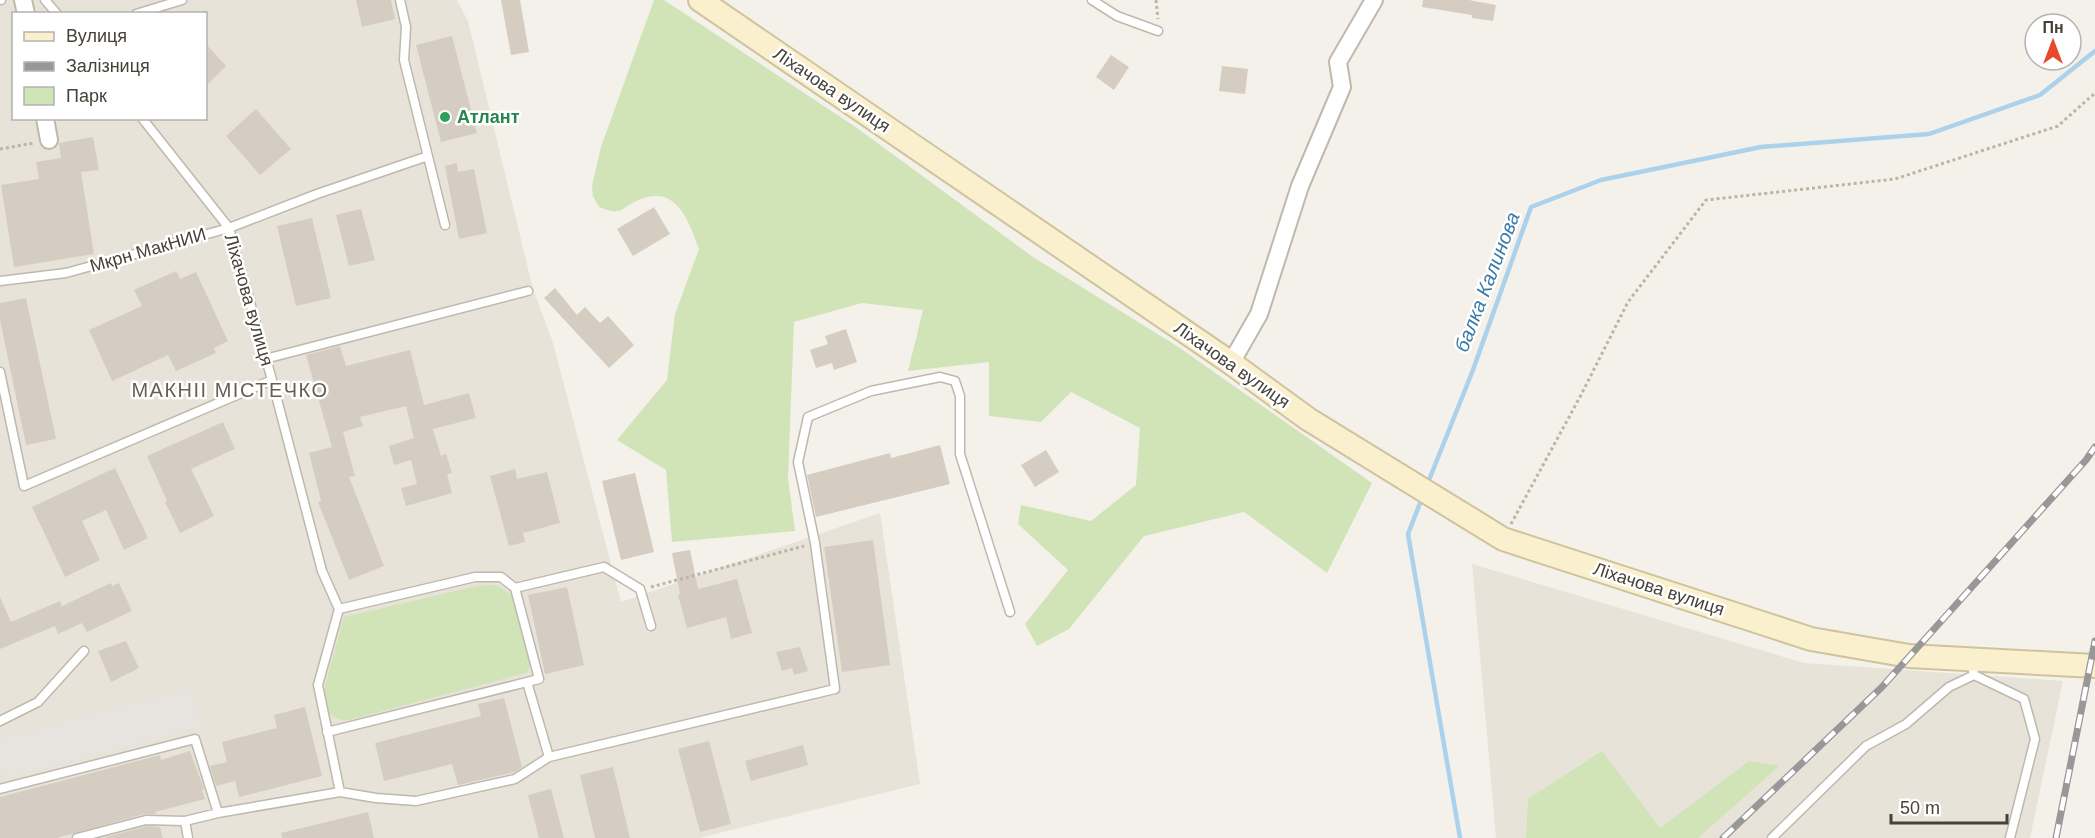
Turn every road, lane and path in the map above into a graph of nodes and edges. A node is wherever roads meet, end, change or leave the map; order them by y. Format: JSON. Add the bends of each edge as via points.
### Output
{"nodes":[{"id":1,"x":45,"y":0,"type":"edge"},
{"id":2,"x":182,"y":0,"type":"edge"},
{"id":3,"x":400,"y":0,"type":"edge"},
{"id":4,"x":700,"y":0,"type":"edge"},
{"id":5,"x":1092,"y":0,"type":"edge"},
{"id":6,"x":1156,"y":0,"type":"edge"},
{"id":7,"x":1374,"y":0,"type":"edge"},
{"id":8,"x":55,"y":12,"type":"edge"},
{"id":9,"x":143,"y":12,"type":"edge"},
{"id":10,"x":1158,"y":31,"type":"joint"},
{"id":11,"x":2095,"y":93,"type":"edge"},
{"id":12,"x":45,"y":120,"type":"edge"},
{"id":13,"x":144,"y":120,"type":"edge"},
{"id":14,"x":49,"y":141,"type":"joint"},
{"id":15,"x":0,"y":148,"type":"edge"},
{"id":16,"x":428,"y":156,"type":"junction"},
{"id":17,"x":445,"y":225,"type":"dead end"},
{"id":18,"x":229,"y":228,"type":"junction"},
{"id":19,"x":0,"y":281,"type":"edge"},
{"id":20,"x":528,"y":291,"type":"dead end"},
{"id":21,"x":266,"y":359,"type":"junction"},
{"id":22,"x":1231,"y":363,"type":"junction"},
{"id":23,"x":0,"y":372,"type":"edge"},
{"id":24,"x":272,"y":380,"type":"junction"},
{"id":25,"x":1503,"y":539,"type":"junction"},
{"id":26,"x":815,"y":543,"type":"junction"},
{"id":27,"x":515,"y":588,"type":"junction"},
{"id":28,"x":640,"y":589,"type":"junction"},
{"id":29,"x":339,"y":609,"type":"junction"},
{"id":30,"x":1010,"y":612,"type":"dead end"},
{"id":31,"x":651,"y":626,"type":"dead end"},
{"id":32,"x":84,"y":651,"type":"dead end"},
{"id":33,"x":2095,"y":666,"type":"edge"},
{"id":34,"x":1973,"y":667,"type":"junction"},
{"id":35,"x":527,"y":682,"type":"junction"},
{"id":36,"x":0,"y":721,"type":"edge"},
{"id":37,"x":327,"y":732,"type":"junction"},
{"id":38,"x":549,"y":757,"type":"junction"},
{"id":39,"x":0,"y":789,"type":"edge"},
{"id":40,"x":340,"y":792,"type":"junction"},
{"id":41,"x":218,"y":813,"type":"junction"},
{"id":42,"x":185,"y":821,"type":"junction"},
{"id":43,"x":77,"y":838,"type":"edge"},
{"id":44,"x":188,"y":838,"type":"edge"},
{"id":45,"x":1772,"y":838,"type":"edge"},
{"id":46,"x":2010,"y":838,"type":"edge"}],
"edges":[{"from":1,"to":8,"type":"lane"},
{"from":2,"to":9,"type":"lane"},
{"from":3,"to":16,"type":"lane","via":[[406,27],[404,60]]},
{"from":4,"to":22,"type":"street","name":"Ліхачова вулиця"},
{"from":5,"to":10,"type":"lane","via":[[1118,16]]},
{"from":6,"to":10,"type":"path"},
{"from":7,"to":22,"type":"street","via":[[1338,62],[1341,87],[1300,186],[1259,314]]},
{"from":11,"to":25,"type":"path","via":[[2058,126],[1895,179],[1706,200],[1628,302]]},
{"from":12,"to":14,"type":"street"},
{"from":13,"to":18,"type":"lane","name":"Ліхачова вулиця"},
{"from":14,"to":15,"type":"path"},
{"from":16,"to":17,"type":"lane"},
{"from":16,"to":18,"type":"lane","name":"Мкрн МакНИИ"},
{"from":18,"to":19,"type":"lane","name":"Мкрн МакНИИ","via":[[66,273]]},
{"from":18,"to":21,"type":"lane","name":"Ліхачова вулиця"},
{"from":20,"to":21,"type":"lane"},
{"from":21,"to":24,"type":"lane","name":"Ліхачова вулиця"},
{"from":22,"to":25,"type":"street","name":"Ліхачова вулиця","via":[[1308,419]]},
{"from":23,"to":24,"type":"lane","via":[[24,486]]},
{"from":24,"to":29,"type":"lane","name":"Ліхачова вулиця","via":[[322,571]]},
{"from":25,"to":34,"type":"street","name":"Ліхачова вулиця","via":[[1811,639]]},
{"from":26,"to":28,"type":"path"},
{"from":26,"to":30,"type":"lane","via":[[798,462],[808,417],[871,391],[940,377],[955,381],[960,396],[960,454]]},
{"from":26,"to":38,"type":"lane","via":[[835,689]]},
{"from":27,"to":28,"type":"lane","via":[[604,567]]},
{"from":27,"to":29,"type":"lane","via":[[501,578],[475,577]]},
{"from":27,"to":35,"type":"lane","via":[[539,679]]},
{"from":28,"to":31,"type":"lane"},
{"from":29,"to":37,"type":"lane","via":[[318,685]]},
{"from":32,"to":36,"type":"lane","via":[[39,702]]},
{"from":33,"to":34,"type":"street","name":"Ліхачова вулиця"},
{"from":34,"to":45,"type":"lane","via":[[1906,724],[1866,746]]},
{"from":34,"to":46,"type":"lane","via":[[2024,699],[2035,739]]},
{"from":35,"to":37,"type":"lane"},
{"from":35,"to":38,"type":"lane"},
{"from":37,"to":40,"type":"lane"},
{"from":38,"to":40,"type":"lane","via":[[515,780],[416,801]]},
{"from":39,"to":41,"type":"lane","via":[[195,739]]},
{"from":40,"to":41,"type":"lane"},
{"from":41,"to":42,"type":"lane"},
{"from":42,"to":43,"type":"lane","via":[[147,820]]},
{"from":42,"to":44,"type":"lane"}]}
